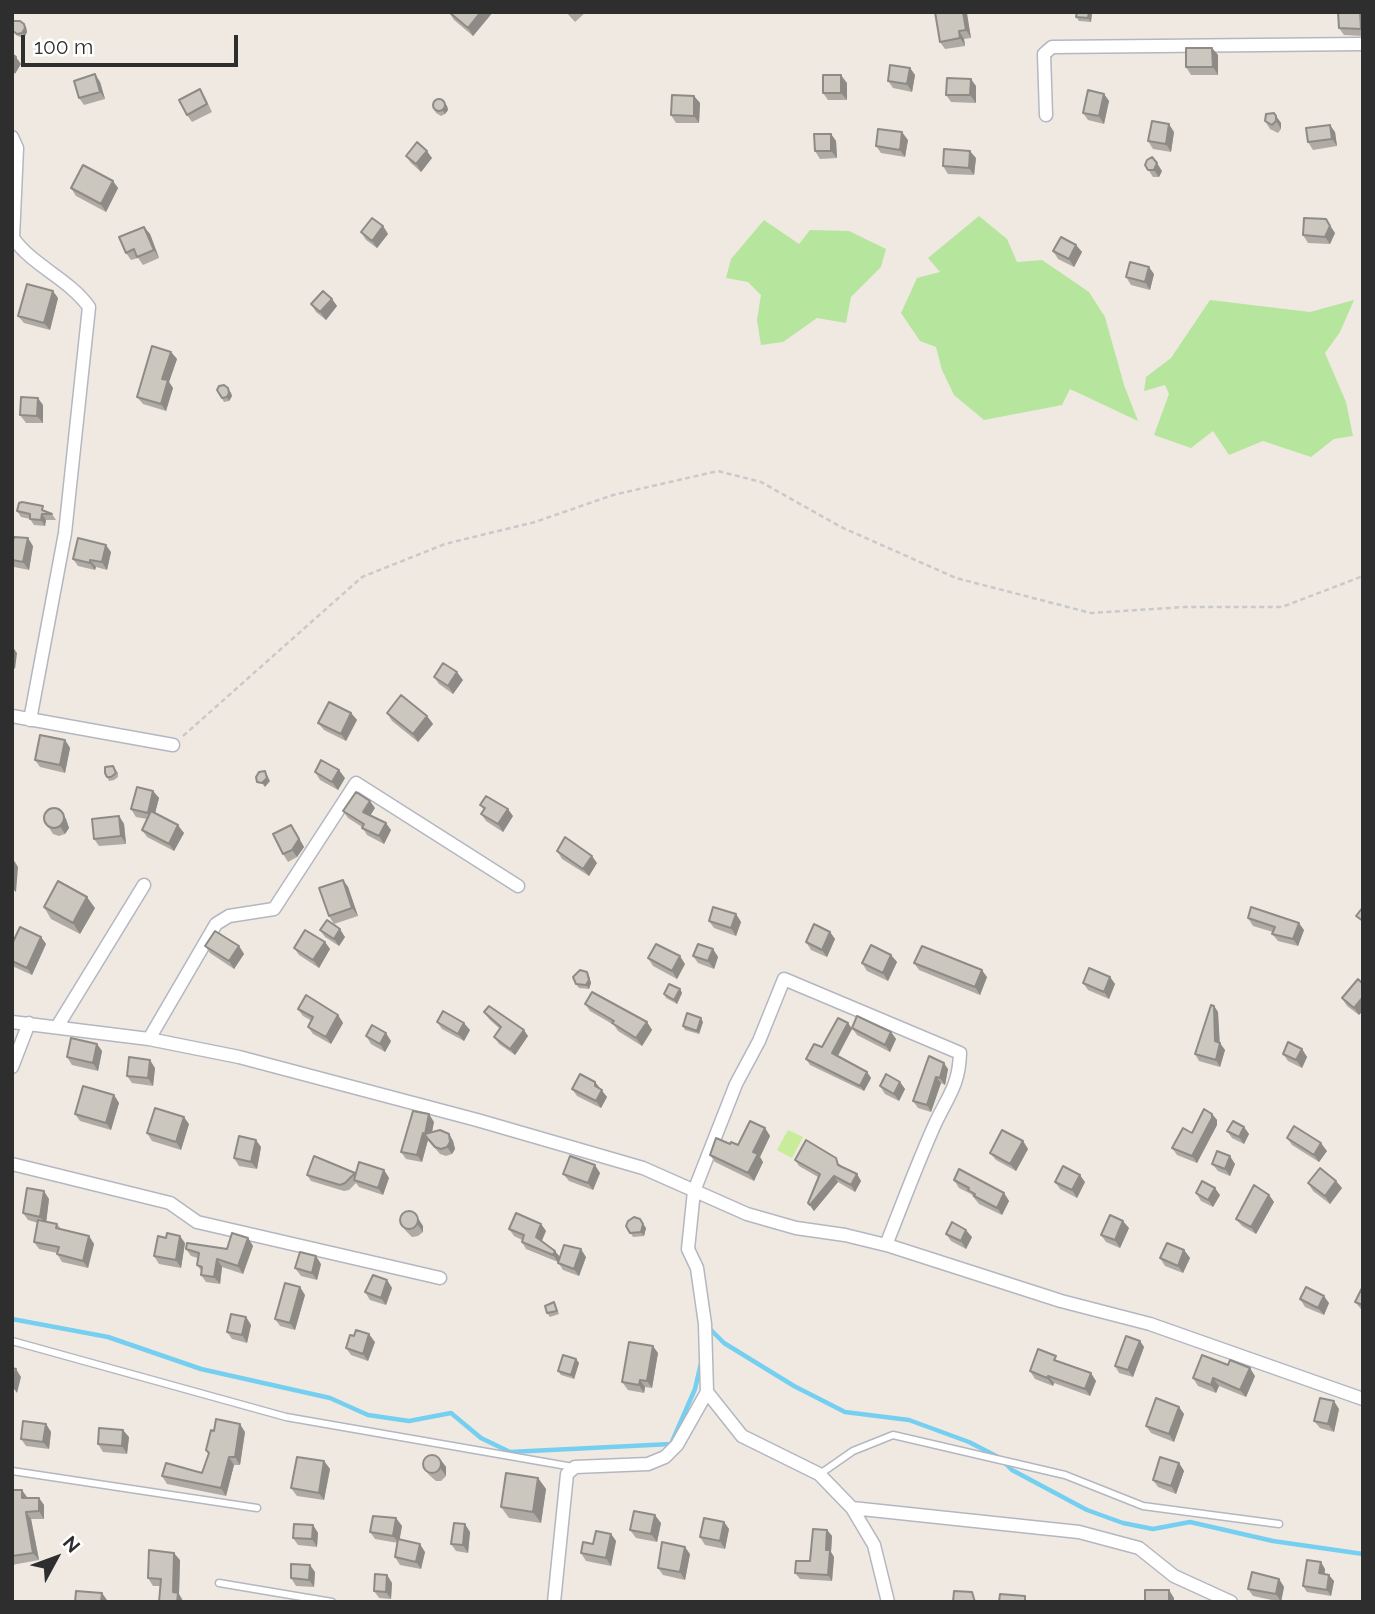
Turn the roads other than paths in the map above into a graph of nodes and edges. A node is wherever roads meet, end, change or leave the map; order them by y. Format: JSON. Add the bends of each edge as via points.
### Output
{"nodes":[{"id":1,"x":1363,"y":44,"type":"edge"},
{"id":2,"x":1046,"y":115,"type":"dead end"},
{"id":3,"x":12,"y":137,"type":"edge"},
{"id":4,"x":12,"y":716,"type":"edge"},
{"id":5,"x":30,"y":720,"type":"junction"},
{"id":6,"x":173,"y":745,"type":"road end"},
{"id":7,"x":144,"y":885,"type":"dead end"},
{"id":8,"x":517,"y":886,"type":"dead end"},
{"id":9,"x":12,"y":1022,"type":"edge"},
{"id":10,"x":29,"y":1023,"type":"junction"},
{"id":11,"x":57,"y":1027,"type":"junction"},
{"id":12,"x":149,"y":1039,"type":"junction"},
{"id":13,"x":12,"y":1067,"type":"edge"},
{"id":14,"x":12,"y":1164,"type":"edge"},
{"id":15,"x":694,"y":1191,"type":"junction"},
{"id":16,"x":886,"y":1245,"type":"junction"},
{"id":17,"x":440,"y":1278,"type":"dead end"},
{"id":18,"x":12,"y":1341,"type":"edge"},
{"id":19,"x":707,"y":1392,"type":"junction"},
{"id":20,"x":1363,"y":1399,"type":"edge"},
{"id":21,"x":575,"y":1467,"type":"junction"},
{"id":22,"x":12,"y":1471,"type":"edge"},
{"id":23,"x":819,"y":1474,"type":"junction"},
{"id":24,"x":257,"y":1508,"type":"dead end"},
{"id":25,"x":852,"y":1508,"type":"junction"},
{"id":26,"x":1279,"y":1524,"type":"dead end"},
{"id":27,"x":219,"y":1583,"type":"dead end"},
{"id":28,"x":332,"y":1602,"type":"edge"},
{"id":29,"x":554,"y":1602,"type":"edge"},
{"id":30,"x":888,"y":1602,"type":"edge"},
{"id":31,"x":1231,"y":1602,"type":"edge"}],
"edges":[{"from":1,"to":2,"type":"street","via":[[1052,47],[1044,54]]},
{"from":3,"to":5,"type":"street","via":[[17,148],[13,238],[89,307],[65,533]]},
{"from":4,"to":5,"type":"street"},
{"from":5,"to":6,"type":"street"},
{"from":7,"to":11,"type":"street"},
{"from":8,"to":12,"type":"street","via":[[356,783],[275,909],[229,916],[216,925]]},
{"from":9,"to":10,"type":"street"},
{"from":10,"to":11,"type":"street"},
{"from":10,"to":13,"type":"street"},
{"from":11,"to":12,"type":"street"},
{"from":12,"to":15,"type":"street","via":[[321,1077],[517,1131],[643,1168]]},
{"from":14,"to":17,"type":"street","via":[[170,1203],[197,1222]]},
{"from":15,"to":16,"type":"street","via":[[747,1214],[796,1228]]},
{"from":15,"to":16,"type":"street","via":[[784,979],[960,1053],[956,1086],[936,1122]]},
{"from":15,"to":19,"type":"street","via":[[688,1249],[697,1268],[705,1324]]},
{"from":16,"to":20,"type":"street","via":[[1150,1324]]},
{"from":18,"to":21,"type":"lane","via":[[286,1417]]},
{"from":19,"to":21,"type":"street","via":[[677,1445],[665,1457],[648,1464]]},
{"from":19,"to":23,"type":"street","via":[[742,1436]]},
{"from":21,"to":29,"type":"street","via":[[567,1474]]},
{"from":22,"to":24,"type":"lane"},
{"from":23,"to":25,"type":"street"},
{"from":23,"to":26,"type":"lane","via":[[853,1451],[893,1435],[1065,1475],[1143,1506]]},
{"from":25,"to":30,"type":"street","via":[[874,1545]]},
{"from":25,"to":31,"type":"street","via":[[1079,1532],[1139,1548],[1174,1576]]},
{"from":27,"to":28,"type":"lane"}]}
